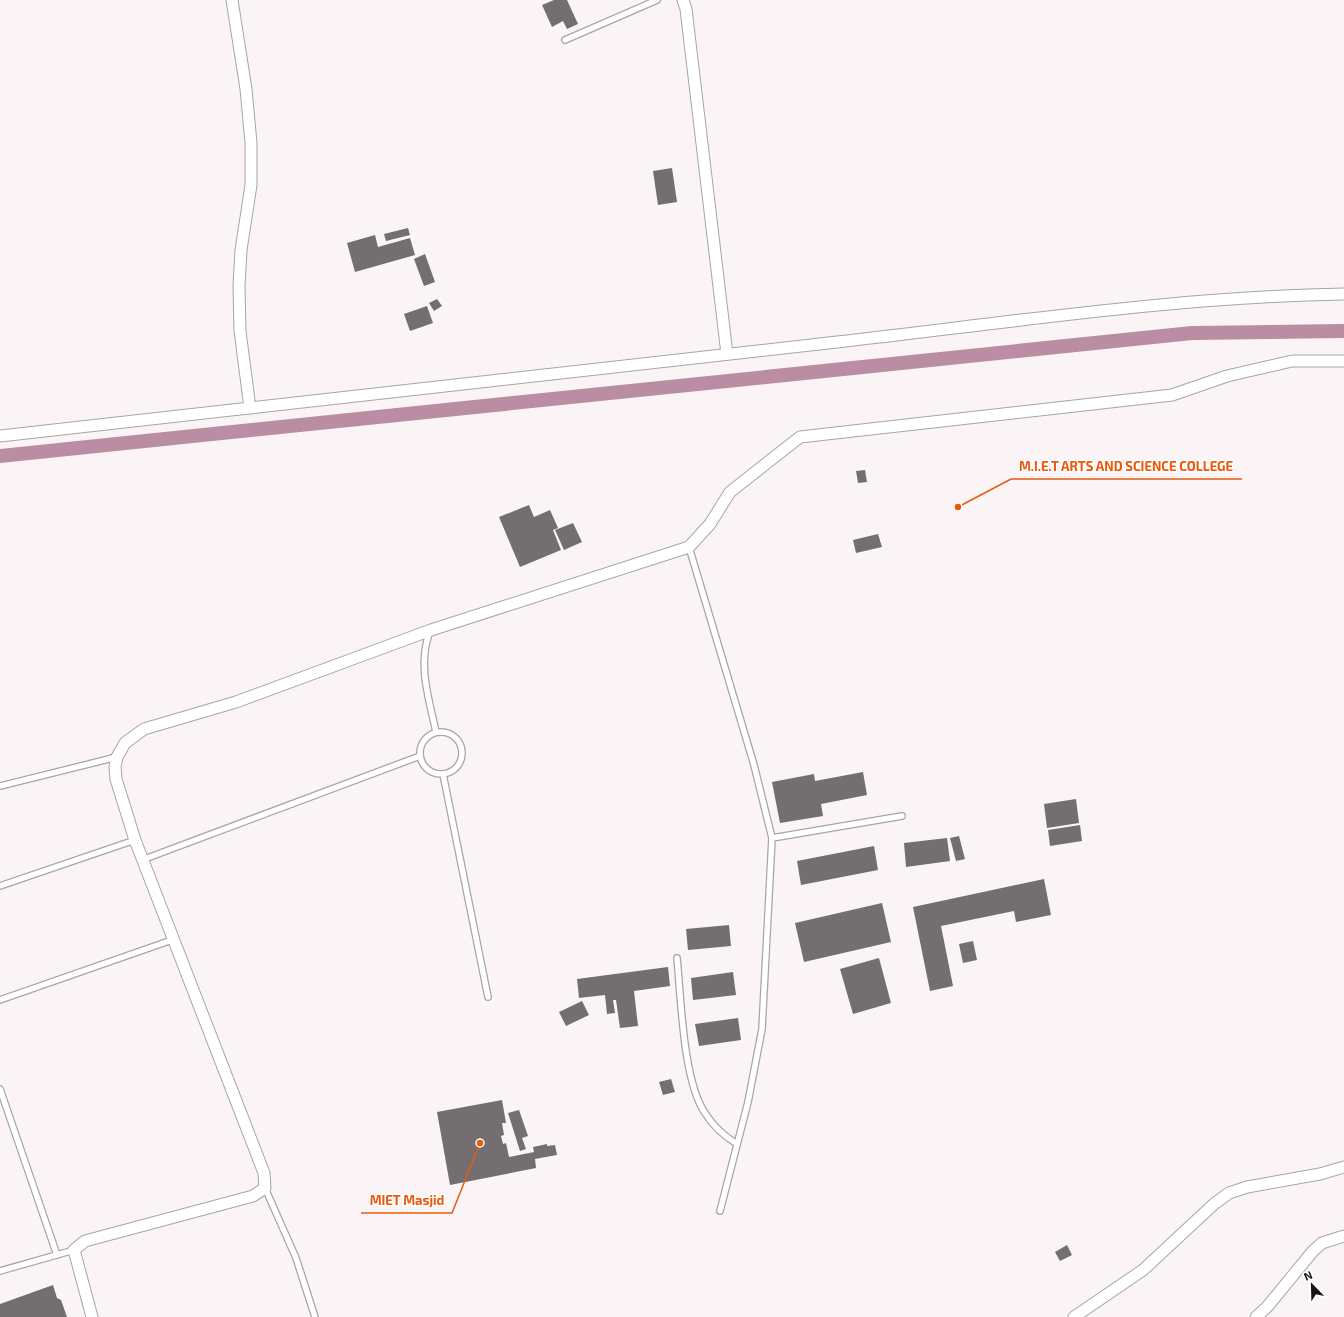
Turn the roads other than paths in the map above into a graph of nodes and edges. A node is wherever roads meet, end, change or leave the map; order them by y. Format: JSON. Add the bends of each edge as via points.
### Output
{"nodes":[{"id":1,"x":232,"y":0,"type":"edge"},
{"id":2,"x":656,"y":0,"type":"edge"},
{"id":3,"x":683,"y":0,"type":"edge"},
{"id":4,"x":565,"y":40,"type":"dead end"},
{"id":5,"x":1344,"y":294,"type":"edge"},
{"id":6,"x":727,"y":354,"type":"junction"},
{"id":7,"x":1344,"y":361,"type":"edge"},
{"id":8,"x":250,"y":408,"type":"junction"},
{"id":9,"x":0,"y":436,"type":"edge"},
{"id":10,"x":689,"y":547,"type":"junction"},
{"id":11,"x":431,"y":630,"type":"junction"},
{"id":12,"x":436,"y":732,"type":"junction"},
{"id":13,"x":420,"y":756,"type":"junction"},
{"id":14,"x":117,"y":757,"type":"junction"},
{"id":15,"x":443,"y":774,"type":"junction"},
{"id":16,"x":0,"y":786,"type":"edge"},
{"id":17,"x":902,"y":816,"type":"dead end"},
{"id":18,"x":772,"y":838,"type":"junction"},
{"id":19,"x":135,"y":840,"type":"junction"},
{"id":20,"x":142,"y":860,"type":"junction"},
{"id":21,"x":0,"y":886,"type":"edge"},
{"id":22,"x":172,"y":940,"type":"junction"},
{"id":23,"x":677,"y":958,"type":"dead end"},
{"id":24,"x":488,"y":997,"type":"dead end"},
{"id":25,"x":0,"y":1000,"type":"edge"},
{"id":26,"x":0,"y":1089,"type":"edge"},
{"id":27,"x":737,"y":1144,"type":"junction"},
{"id":28,"x":1344,"y":1167,"type":"edge"},
{"id":29,"x":266,"y":1188,"type":"junction"},
{"id":30,"x":720,"y":1211,"type":"dead end"},
{"id":31,"x":1344,"y":1236,"type":"edge"},
{"id":32,"x":74,"y":1250,"type":"junction"},
{"id":33,"x":57,"y":1255,"type":"junction"},
{"id":34,"x":0,"y":1271,"type":"edge"},
{"id":35,"x":92,"y":1317,"type":"edge"},
{"id":36,"x":315,"y":1317,"type":"edge"},
{"id":37,"x":1074,"y":1317,"type":"edge"},
{"id":38,"x":1256,"y":1317,"type":"edge"}],
"edges":[{"from":1,"to":8,"type":"street","via":[[252,143],[251,185],[241,250],[239,286],[240,331]]},
{"from":2,"to":4,"type":"lane"},
{"from":3,"to":6,"type":"street"},
{"from":5,"to":6,"type":"street","via":[[1210,299]]},
{"from":6,"to":8,"type":"street"},
{"from":7,"to":10,"type":"street","via":[[1292,361],[1226,376],[1172,395],[800,437],[730,492],[710,524]]},
{"from":8,"to":9,"type":"street"},
{"from":10,"to":11,"type":"street"},
{"from":10,"to":18,"type":"lane","via":[[754,765]]},
{"from":11,"to":12,"type":"lane","via":[[424,651],[424,664]]},
{"from":11,"to":14,"type":"street","via":[[236,702],[144,730],[125,743]]},
{"from":12,"to":13,"type":"lane","via":[[422,743]]},
{"from":12,"to":15,"type":"lane","via":[[453,735],[461,746],[458,765]]},
{"from":13,"to":15,"type":"lane","via":[[427,769],[433,773]]},
{"from":13,"to":20,"type":"lane"},
{"from":14,"to":16,"type":"lane"},
{"from":14,"to":19,"type":"street","via":[[116,779]]},
{"from":15,"to":24,"type":"lane"},
{"from":17,"to":18,"type":"lane"},
{"from":18,"to":27,"type":"lane","via":[[762,1029]]},
{"from":19,"to":20,"type":"street"},
{"from":19,"to":21,"type":"lane"},
{"from":20,"to":22,"type":"street"},
{"from":22,"to":25,"type":"lane"},
{"from":22,"to":29,"type":"street","via":[[264,1173]]},
{"from":23,"to":27,"type":"lane","via":[[688,1062],[694,1089],[704,1112],[724,1136]]},
{"from":26,"to":33,"type":"lane"},
{"from":27,"to":30,"type":"lane"},
{"from":28,"to":37,"type":"street","via":[[1229,1193],[1143,1270]]},
{"from":29,"to":32,"type":"street","via":[[253,1196],[84,1241]]},
{"from":29,"to":36,"type":"lane","via":[[296,1258]]},
{"from":31,"to":38,"type":"street","via":[[1322,1243],[1313,1251]]},
{"from":32,"to":33,"type":"lane"},
{"from":32,"to":35,"type":"street"},
{"from":33,"to":34,"type":"lane"}]}
